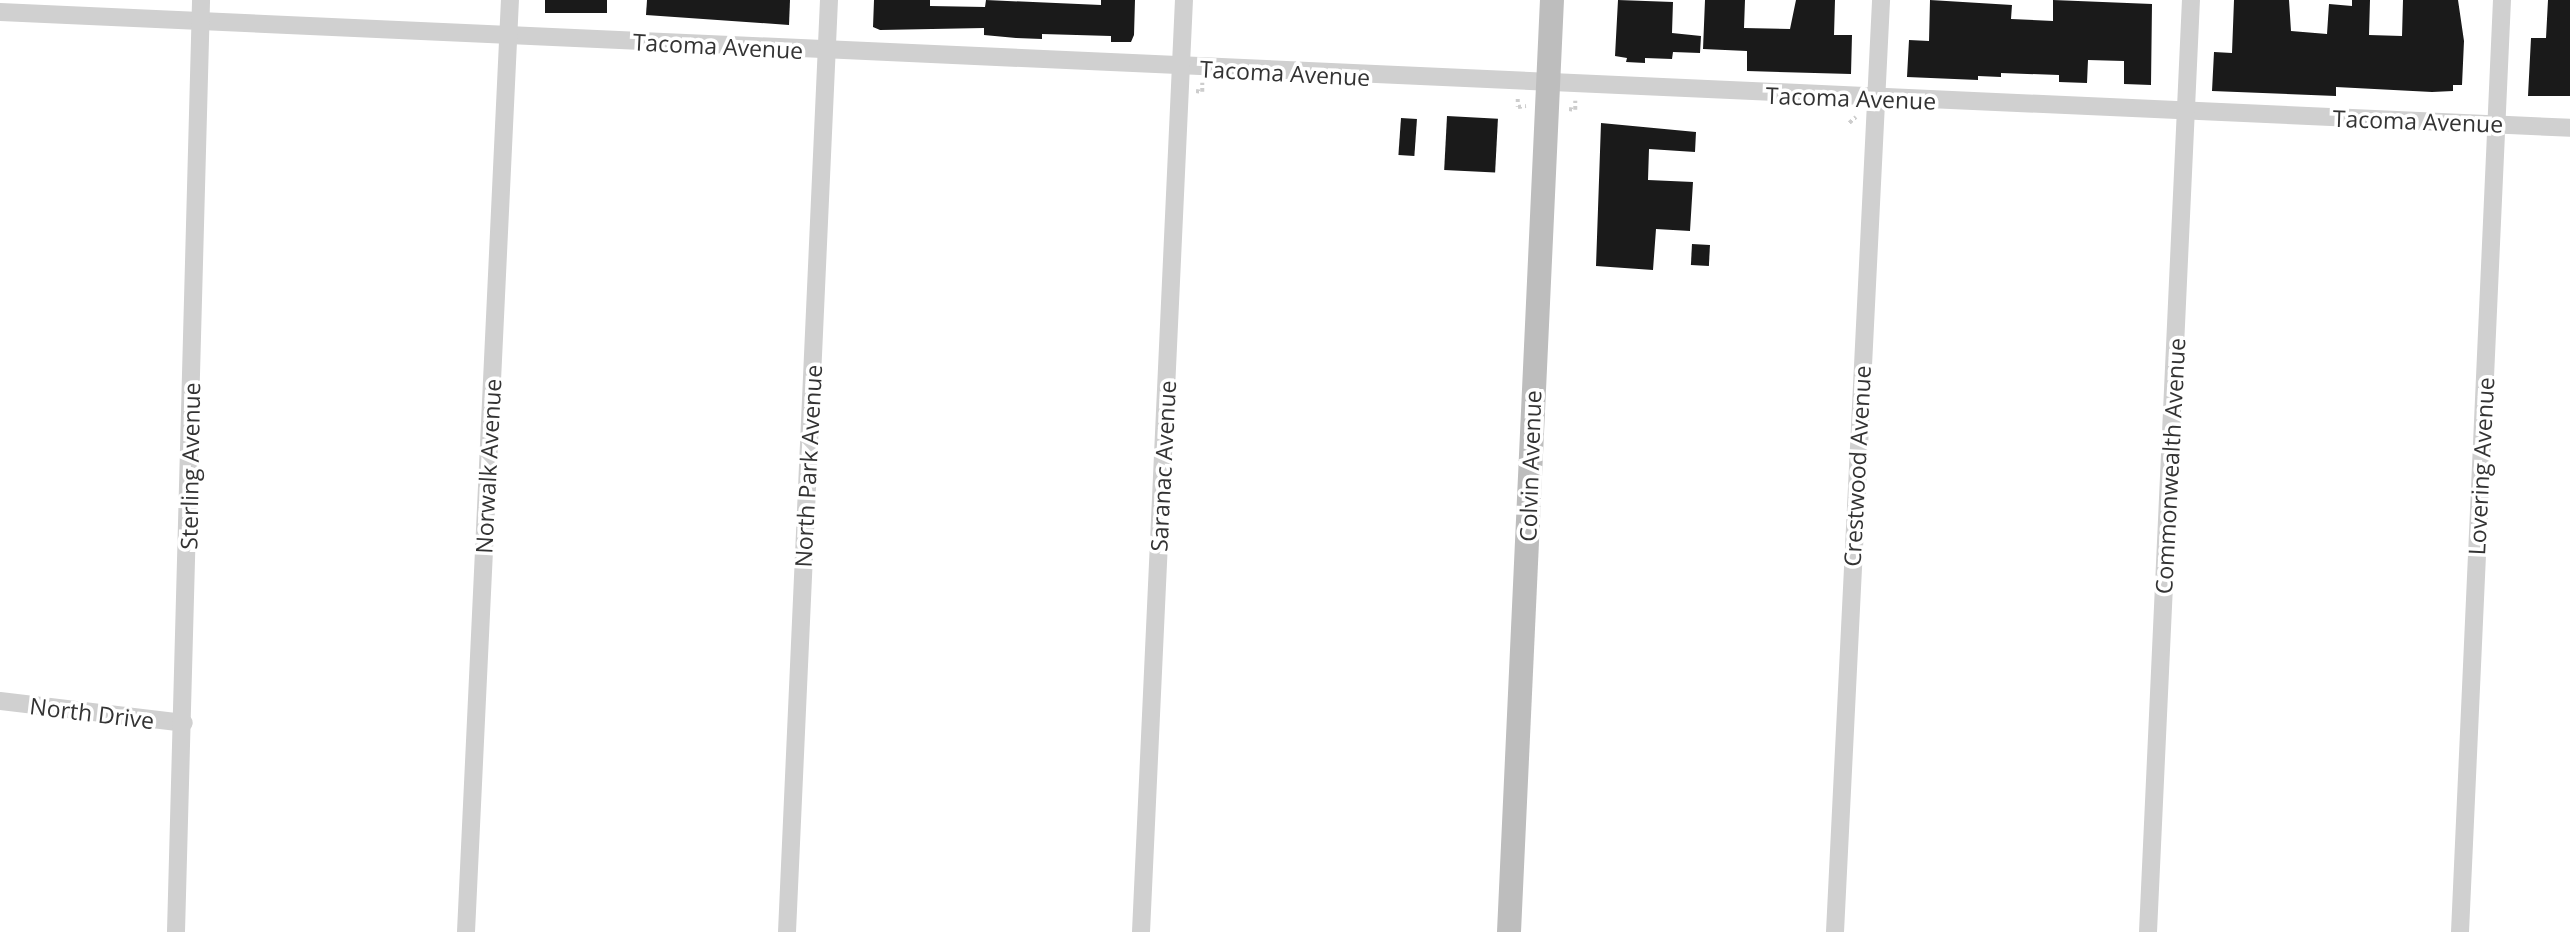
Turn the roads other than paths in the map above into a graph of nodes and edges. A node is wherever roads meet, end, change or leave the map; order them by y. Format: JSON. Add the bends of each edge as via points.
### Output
{"nodes":[{"id":1,"x":201,"y":0,"type":"edge"},
{"id":2,"x":510,"y":0,"type":"edge"},
{"id":3,"x":829,"y":0,"type":"edge"},
{"id":4,"x":1184,"y":0,"type":"edge"},
{"id":5,"x":1552,"y":0,"type":"edge"},
{"id":6,"x":1881,"y":0,"type":"edge"},
{"id":7,"x":2191,"y":0,"type":"edge"},
{"id":8,"x":2502,"y":0,"type":"edge"},
{"id":9,"x":0,"y":12,"type":"edge"},
{"id":10,"x":200,"y":23,"type":"junction"},
{"id":11,"x":508,"y":36,"type":"junction"},
{"id":12,"x":826,"y":51,"type":"junction"},
{"id":13,"x":1181,"y":68,"type":"junction"},
{"id":14,"x":1548,"y":85,"type":"junction"},
{"id":15,"x":1875,"y":99,"type":"junction"},
{"id":16,"x":2186,"y":112,"type":"junction"},
{"id":17,"x":2497,"y":124,"type":"junction"},
{"id":18,"x":2570,"y":128,"type":"edge"},
{"id":19,"x":0,"y":701,"type":"edge"},
{"id":20,"x":184,"y":723,"type":"junction"},
{"id":21,"x":176,"y":932,"type":"edge"},
{"id":22,"x":466,"y":932,"type":"edge"},
{"id":23,"x":787,"y":932,"type":"edge"},
{"id":24,"x":1141,"y":932,"type":"edge"},
{"id":25,"x":1509,"y":932,"type":"edge"},
{"id":26,"x":1835,"y":932,"type":"edge"},
{"id":27,"x":2148,"y":932,"type":"edge"},
{"id":28,"x":2460,"y":932,"type":"edge"}],
"edges":[{"from":1,"to":10,"type":"street","name":"Sterling Avenue"},
{"from":2,"to":11,"type":"street","name":"Norwalk Avenue"},
{"from":3,"to":12,"type":"street","name":"North Park Avenue"},
{"from":4,"to":13,"type":"street","name":"Saranac Avenue"},
{"from":5,"to":14,"type":"street","name":"Colvin Avenue"},
{"from":6,"to":15,"type":"street","name":"Crestwood Avenue"},
{"from":7,"to":16,"type":"street","name":"Commonwealth Avenue"},
{"from":8,"to":17,"type":"street","name":"Lovering Avenue"},
{"from":9,"to":10,"type":"street","name":"Tacoma Avenue"},
{"from":10,"to":11,"type":"street","name":"Tacoma Avenue"},
{"from":10,"to":20,"type":"street","name":"Sterling Avenue"},
{"from":11,"to":12,"type":"street","name":"Tacoma Avenue"},
{"from":11,"to":22,"type":"street","name":"Norwalk Avenue"},
{"from":12,"to":13,"type":"street","name":"Tacoma Avenue"},
{"from":12,"to":23,"type":"street","name":"North Park Avenue"},
{"from":13,"to":14,"type":"street","name":"Tacoma Avenue"},
{"from":13,"to":24,"type":"street","name":"Saranac Avenue"},
{"from":14,"to":15,"type":"street","name":"Tacoma Avenue"},
{"from":14,"to":25,"type":"street","name":"Colvin Avenue"},
{"from":15,"to":16,"type":"street","name":"Tacoma Avenue"},
{"from":15,"to":26,"type":"street","name":"Crestwood Avenue"},
{"from":16,"to":17,"type":"street","name":"Tacoma Avenue"},
{"from":16,"to":27,"type":"street","name":"Commonwealth Avenue"},
{"from":17,"to":18,"type":"street","name":"Tacoma Avenue"},
{"from":17,"to":28,"type":"street","name":"Lovering Avenue"},
{"from":19,"to":20,"type":"street","name":"North Drive"},
{"from":20,"to":21,"type":"street","name":"Sterling Avenue"}]}
